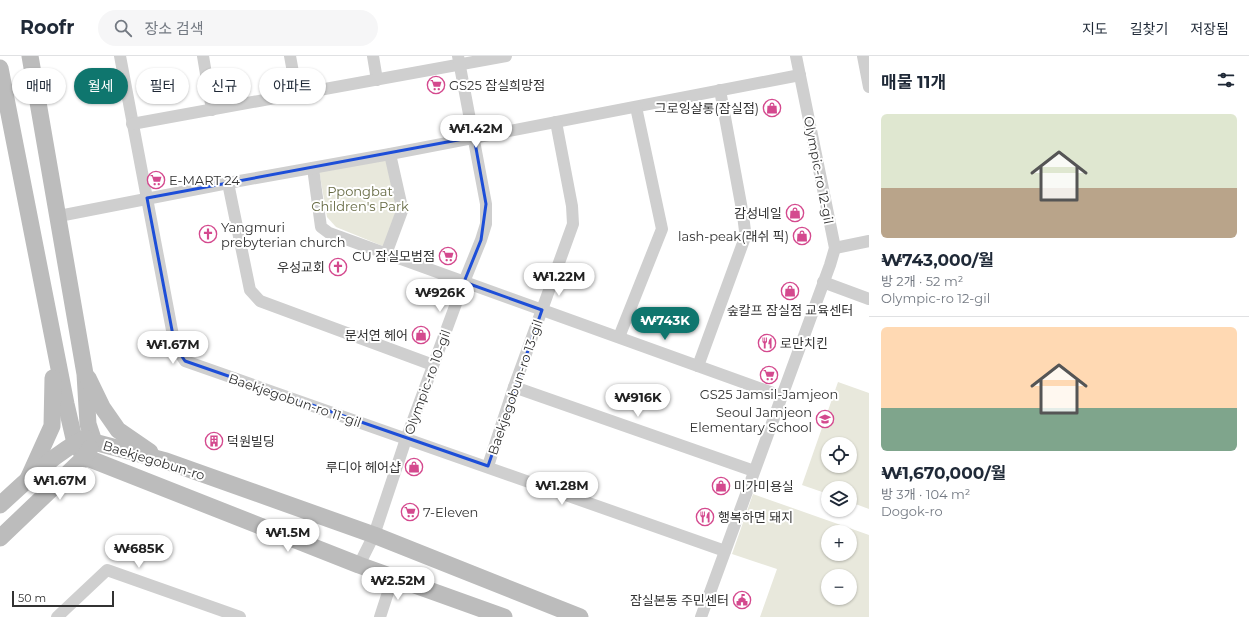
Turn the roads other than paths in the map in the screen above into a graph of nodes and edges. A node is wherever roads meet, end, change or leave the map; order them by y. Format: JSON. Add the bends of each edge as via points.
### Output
{"nodes":[{"id":1,"x":30,"y":56,"type":"edge"},
{"id":2,"x":120,"y":56,"type":"edge"},
{"id":3,"x":203,"y":56,"type":"edge"},
{"id":4,"x":290,"y":56,"type":"edge"},
{"id":5,"x":373,"y":56,"type":"edge"},
{"id":6,"x":506,"y":56,"type":"edge"},
{"id":7,"x":796,"y":56,"type":"edge"},
{"id":8,"x":863,"y":56,"type":"edge"},
{"id":9,"x":459,"y":61,"type":"edge"},
{"id":10,"x":0,"y":68,"type":"edge"},
{"id":11,"x":292,"y":68,"type":"edge"},
{"id":12,"x":800,"y":75,"type":"junction"},
{"id":13,"x":377,"y":80,"type":"junction"},
{"id":14,"x":869,"y":87,"type":"edge"},
{"id":15,"x":326,"y":89,"type":"edge"},
{"id":16,"x":720,"y":90,"type":"junction"},
{"id":17,"x":259,"y":101,"type":"edge"},
{"id":18,"x":636,"y":107,"type":"junction"},
{"id":19,"x":212,"y":110,"type":"junction"},
{"id":20,"x":556,"y":122,"type":"junction"},
{"id":21,"x":132,"y":124,"type":"junction"},
{"id":22,"x":474,"y":137,"type":"junction"},
{"id":23,"x":390,"y":154,"type":"junction"},
{"id":24,"x":313,"y":168,"type":"junction"},
{"id":25,"x":228,"y":183,"type":"junction"},
{"id":26,"x":147,"y":198,"type":"junction"},
{"id":27,"x":59,"y":216,"type":"junction"},
{"id":28,"x":869,"y":241,"type":"edge"},
{"id":29,"x":835,"y":248,"type":"junction"},
{"id":30,"x":386,"y":254,"type":"junction"},
{"id":31,"x":464,"y":282,"type":"junction"},
{"id":32,"x":823,"y":282,"type":"junction"},
{"id":33,"x":869,"y":299,"type":"edge"},
{"id":34,"x":542,"y":310,"type":"junction"},
{"id":35,"x":618,"y":337,"type":"junction"},
{"id":36,"x":54,"y":343,"type":"junction"},
{"id":37,"x":433,"y":365,"type":"junction"},
{"id":38,"x":698,"y":366,"type":"junction"},
{"id":39,"x":85,"y":374,"type":"junction"},
{"id":40,"x":514,"y":387,"type":"junction"},
{"id":41,"x":781,"y":396,"type":"junction"},
{"id":42,"x":92,"y":439,"type":"junction"},
{"id":43,"x":406,"y":439,"type":"junction"},
{"id":44,"x":80,"y":450,"type":"junction"},
{"id":45,"x":166,"y":461,"type":"junction"},
{"id":46,"x":488,"y":466,"type":"junction"},
{"id":47,"x":754,"y":471,"type":"junction"},
{"id":48,"x":28,"y":479,"type":"junction"},
{"id":49,"x":0,"y":505,"type":"edge"},
{"id":50,"x":374,"y":535,"type":"junction"},
{"id":51,"x":0,"y":538,"type":"edge"},
{"id":52,"x":725,"y":551,"type":"junction"},
{"id":53,"x":359,"y":564,"type":"junction"},
{"id":54,"x":393,"y":577,"type":"junction"},
{"id":55,"x":57,"y":617,"type":"edge"},
{"id":56,"x":240,"y":617,"type":"edge"},
{"id":57,"x":380,"y":617,"type":"edge"},
{"id":58,"x":504,"y":617,"type":"edge"},
{"id":59,"x":580,"y":617,"type":"edge"},
{"id":60,"x":701,"y":617,"type":"edge"}],
"edges":[{"from":1,"to":27,"type":"main road","name":"Baekjegobun-ro"},
{"from":2,"to":21,"type":"street","name":"Baekjegobun-ro 11-gil"},
{"from":3,"to":19,"type":"street"},
{"from":4,"to":11,"type":"street"},
{"from":5,"to":13,"type":"street"},
{"from":6,"to":9,"type":"street"},
{"from":7,"to":12,"type":"street","name":"Olympic-ro 12-gil"},
{"from":8,"to":14,"type":"street"},
{"from":9,"to":13,"type":"street"},
{"from":9,"to":22,"type":"street","name":"Olympic-ro 10-gil"},
{"from":10,"to":36,"type":"main road"},
{"from":12,"to":16,"type":"street"},
{"from":12,"to":29,"type":"street","name":"Olympic-ro 12-gil"},
{"from":13,"to":15,"type":"street"},
{"from":16,"to":18,"type":"street"},
{"from":16,"to":38,"type":"street","via":[[745,231],[744,240]]},
{"from":17,"to":19,"type":"street"},
{"from":18,"to":20,"type":"street"},
{"from":18,"to":35,"type":"street","via":[[662,229]]},
{"from":19,"to":21,"type":"street"},
{"from":20,"to":22,"type":"street"},
{"from":20,"to":34,"type":"street","name":"Baekjegobun-ro 13-gil","via":[[573,224]]},
{"from":21,"to":26,"type":"street","name":"Baekjegobun-ro 11-gil"},
{"from":22,"to":23,"type":"street"},
{"from":22,"to":31,"type":"street","name":"Olympic-ro 10-gil","via":[[486,204],[486,224]]},
{"from":23,"to":24,"type":"street"},
{"from":23,"to":30,"type":"street","via":[[402,211]]},
{"from":24,"to":25,"type":"street"},
{"from":24,"to":30,"type":"street","via":[[321,227],[329,233]]},
{"from":25,"to":26,"type":"street"},
{"from":25,"to":37,"type":"street","via":[[250,290],[260,301]]},
{"from":26,"to":27,"type":"street"},
{"from":26,"to":43,"type":"street","name":"Baekjegobun-ro 11-gil","via":[[175,346],[185,361]]},
{"from":27,"to":39,"type":"main road","name":"Baekjegobun-ro"},
{"from":28,"to":29,"type":"street"},
{"from":29,"to":32,"type":"street"},
{"from":30,"to":31,"type":"street"},
{"from":31,"to":34,"type":"street"},
{"from":31,"to":37,"type":"street","name":"Olympic-ro 10-gil"},
{"from":32,"to":33,"type":"street"},
{"from":32,"to":41,"type":"street"},
{"from":34,"to":35,"type":"street"},
{"from":34,"to":40,"type":"street","name":"Baekjegobun-ro 13-gil"},
{"from":35,"to":38,"type":"street"},
{"from":36,"to":44,"type":"main road"},
{"from":36,"to":48,"type":"main road","via":[[52,426]]},
{"from":37,"to":43,"type":"street","name":"Olympic-ro 10-gil"},
{"from":38,"to":41,"type":"street"},
{"from":39,"to":42,"type":"main road","name":"Baekjegobun-ro","via":[[88,424]]},
{"from":39,"to":45,"type":"main road","via":[[118,430]]},
{"from":40,"to":46,"type":"street","name":"Baekjegobun-ro 13-gil"},
{"from":40,"to":47,"type":"street"},
{"from":41,"to":47,"type":"street"},
{"from":42,"to":44,"type":"main road"},
{"from":42,"to":45,"type":"main road","name":"Baekjegobun-ro"},
{"from":43,"to":46,"type":"street"},
{"from":43,"to":50,"type":"street","name":"Olympic-ro 10-gil"},
{"from":44,"to":48,"type":"main road"},
{"from":44,"to":51,"type":"main road"},
{"from":44,"to":53,"type":"main road","name":"Baekjegobun-ro"},
{"from":45,"to":50,"type":"main road","name":"Baekjegobun-ro"},
{"from":46,"to":52,"type":"street"},
{"from":47,"to":52,"type":"street"},
{"from":48,"to":49,"type":"main road"},
{"from":50,"to":53,"type":"street","name":"Olympic-ro 10-gil"},
{"from":50,"to":59,"type":"main road","name":"Baekjegobun-ro"},
{"from":52,"to":60,"type":"street"},
{"from":53,"to":54,"type":"main road","name":"Baekjegobun-ro"},
{"from":54,"to":57,"type":"street"},
{"from":54,"to":58,"type":"main road","name":"Baekjegobun-ro"},
{"from":55,"to":56,"type":"street","via":[[107,570]]}]}
